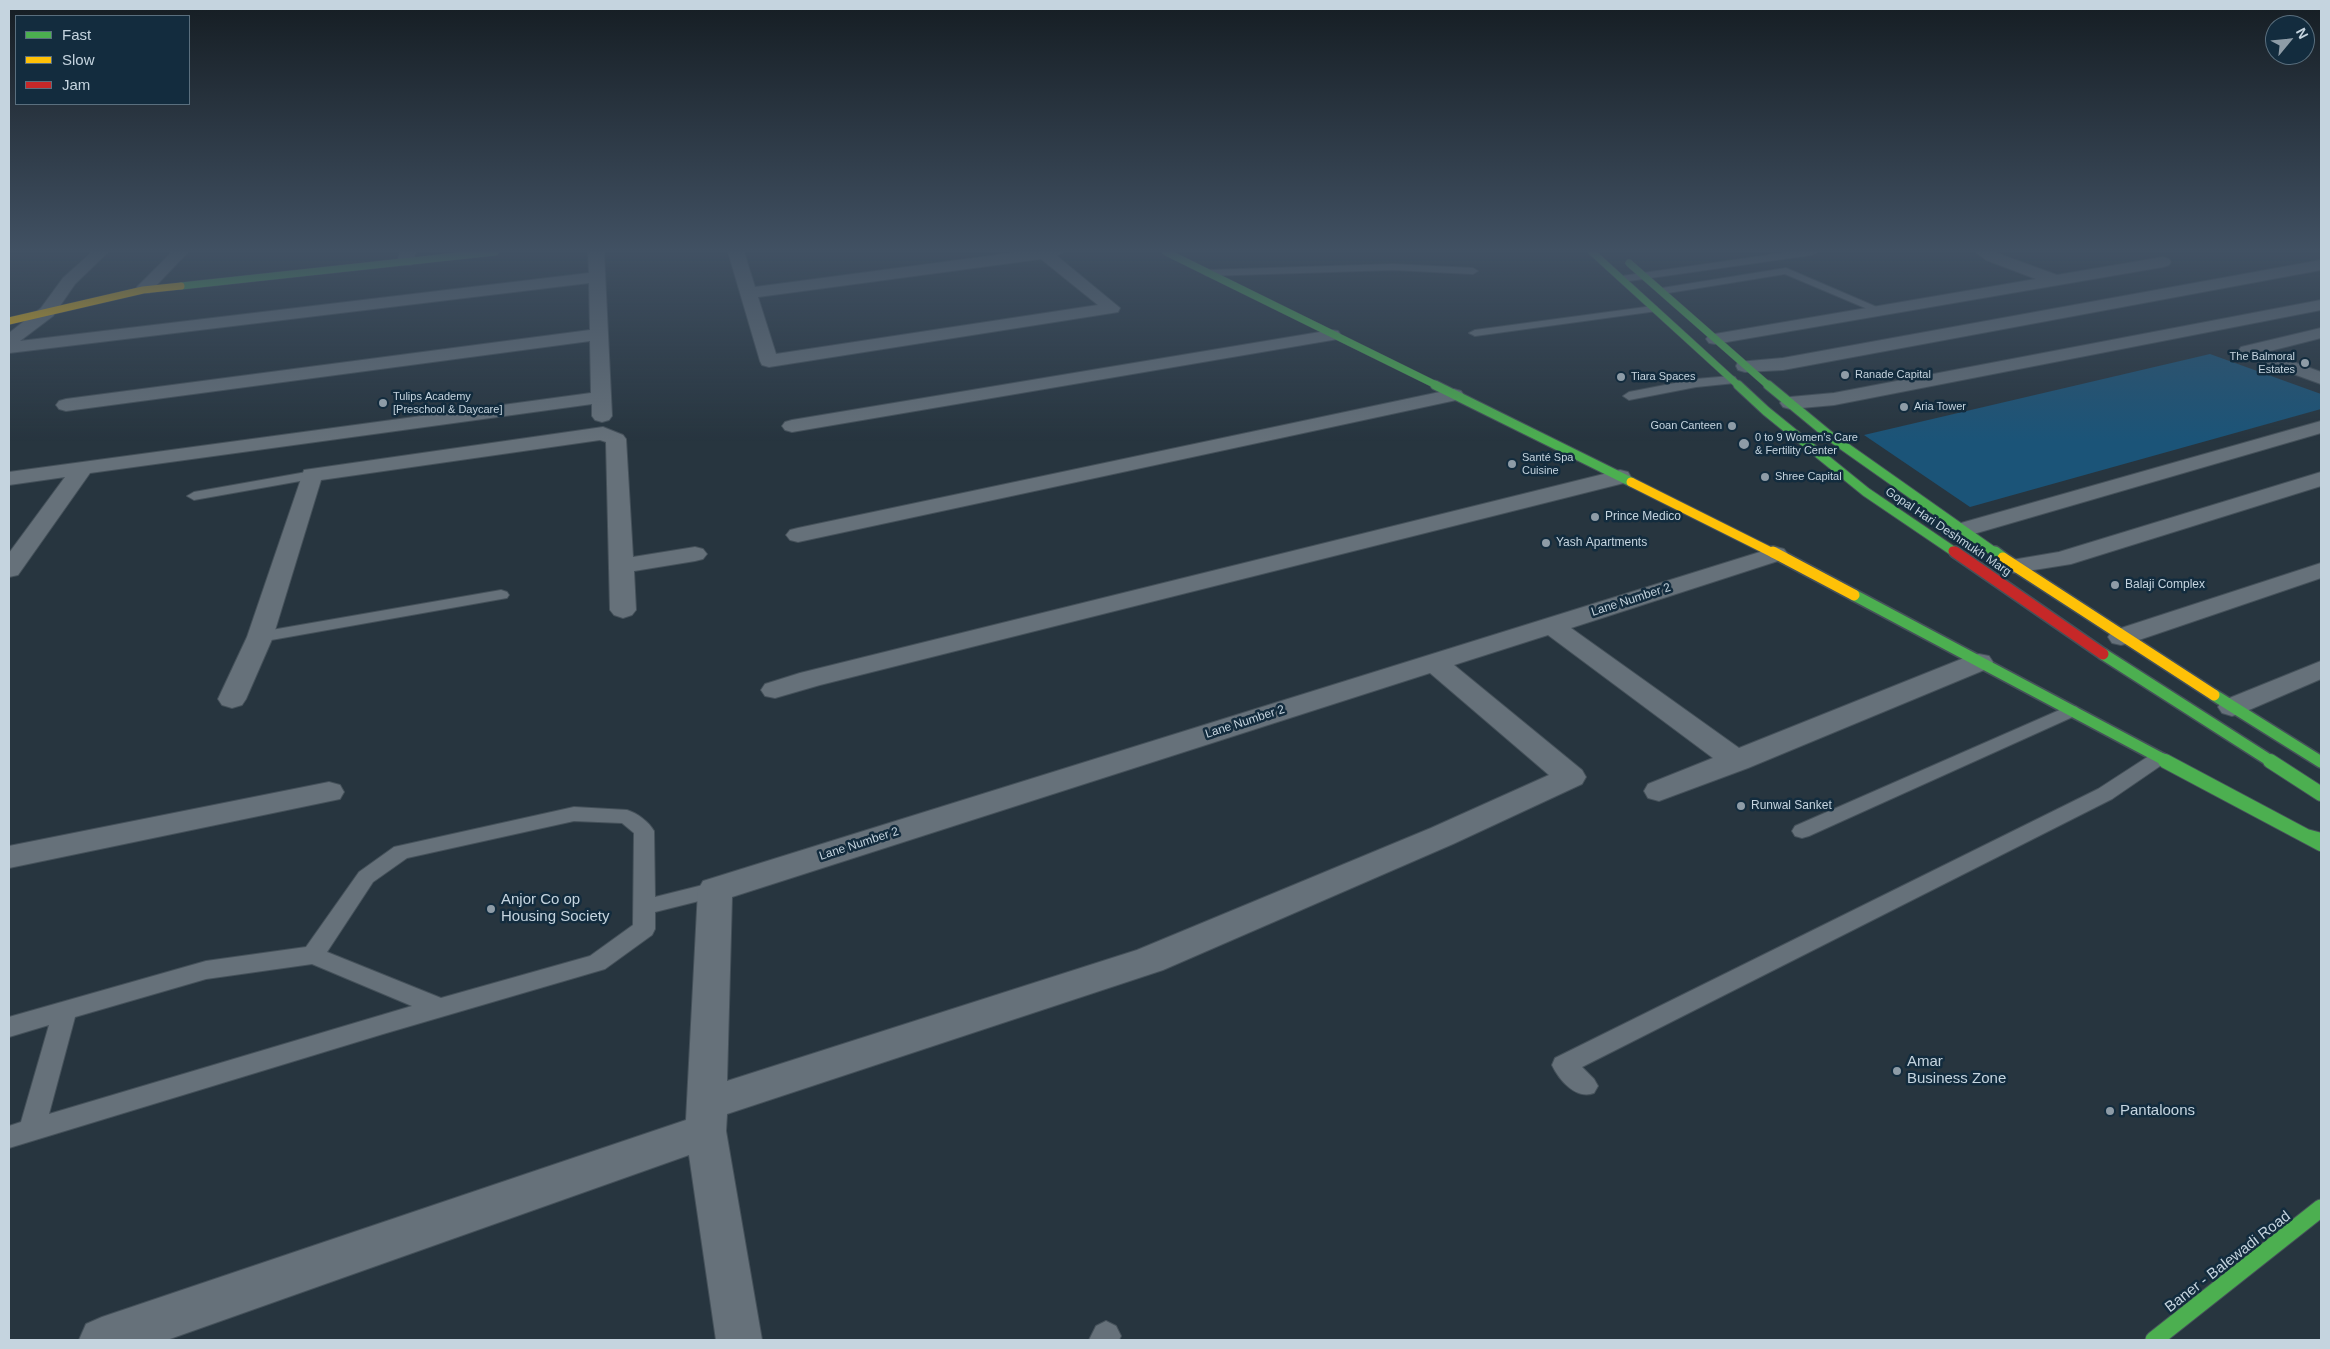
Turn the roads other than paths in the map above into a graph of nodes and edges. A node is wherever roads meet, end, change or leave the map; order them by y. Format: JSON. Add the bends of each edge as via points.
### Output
{"nodes":[{"id":1,"x":35,"y":315,"type":"edge"},
{"id":2,"x":43,"y":315,"type":"edge"},
{"id":3,"x":283,"y":315,"type":"edge"},
{"id":4,"x":599,"y":315,"type":"edge"},
{"id":5,"x":755,"y":315,"type":"edge"},
{"id":6,"x":1067,"y":315,"type":"edge"},
{"id":7,"x":1292,"y":315,"type":"edge"},
{"id":8,"x":1609,"y":315,"type":"edge"},
{"id":9,"x":1660,"y":315,"type":"edge"},
{"id":10,"x":1688,"y":315,"type":"edge"},
{"id":11,"x":1858,"y":315,"type":"edge"},
{"id":12,"x":2050,"y":315,"type":"edge"},
{"id":13,"x":2269,"y":315,"type":"edge"},
{"id":14,"x":9,"y":321,"type":"edge"},
{"id":15,"x":1475,"y":333,"type":"dead end"},
{"id":16,"x":2321,"y":333,"type":"edge"},
{"id":17,"x":600,"y":334,"type":"junction"},
{"id":18,"x":1332,"y":335,"type":"junction"},
{"id":19,"x":1715,"y":339,"type":"junction"},
{"id":20,"x":9,"y":340,"type":"edge"},
{"id":21,"x":9,"y":348,"type":"edge"},
{"id":22,"x":1745,"y":366,"type":"junction"},
{"id":23,"x":1731,"y":380,"type":"junction"},
{"id":24,"x":2321,"y":380,"type":"edge"},
{"id":25,"x":2321,"y":388,"type":"edge"},
{"id":26,"x":1454,"y":395,"type":"junction"},
{"id":27,"x":1629,"y":396,"type":"dead end"},
{"id":28,"x":602,"y":397,"type":"junction"},
{"id":29,"x":1790,"y":403,"type":"junction"},
{"id":30,"x":66,"y":404,"type":"dead end"},
{"id":31,"x":792,"y":426,"type":"dead end"},
{"id":32,"x":2321,"y":428,"type":"edge"},
{"id":33,"x":603,"y":433,"type":"junction"},
{"id":34,"x":82,"y":469,"type":"junction"},
{"id":35,"x":312,"y":476,"type":"junction"},
{"id":36,"x":1620,"y":477,"type":"junction"},
{"id":37,"x":9,"y":478,"type":"edge"},
{"id":38,"x":2321,"y":479,"type":"edge"},
{"id":39,"x":194,"y":496,"type":"dead end"},
{"id":40,"x":1962,"y":530,"type":"junction"},
{"id":41,"x":798,"y":535,"type":"dead end"},
{"id":42,"x":695,"y":554,"type":"dead end"},
{"id":43,"x":1776,"y":554,"type":"junction"},
{"id":44,"x":621,"y":566,"type":"junction"},
{"id":45,"x":2015,"y":566,"type":"junction"},
{"id":46,"x":9,"y":570,"type":"edge"},
{"id":47,"x":2321,"y":570,"type":"edge"},
{"id":48,"x":502,"y":595,"type":"dead end"},
{"id":49,"x":623,"y":610,"type":"dead end"},
{"id":50,"x":1551,"y":626,"type":"junction"},
{"id":51,"x":260,"y":637,"type":"junction"},
{"id":52,"x":2121,"y":637,"type":"junction"},
{"id":53,"x":1433,"y":662,"type":"junction"},
{"id":54,"x":1979,"y":662,"type":"junction"},
{"id":55,"x":2321,"y":669,"type":"edge"},
{"id":56,"x":775,"y":690,"type":"dead end"},
{"id":57,"x":232,"y":699,"type":"dead end"},
{"id":58,"x":2232,"y":707,"type":"junction"},
{"id":59,"x":2071,"y":711,"type":"junction"},
{"id":60,"x":2159,"y":758,"type":"junction"},
{"id":61,"x":1737,"y":761,"type":"junction"},
{"id":62,"x":2321,"y":762,"type":"edge"},
{"id":63,"x":1659,"y":791,"type":"dead end"},
{"id":64,"x":329,"y":792,"type":"dead end"},
{"id":65,"x":2321,"y":794,"type":"edge"},
{"id":66,"x":1802,"y":831,"type":"dead end"},
{"id":67,"x":2306,"y":836,"type":"junction"},
{"id":68,"x":2321,"y":840,"type":"edge"},
{"id":69,"x":2321,"y":844,"type":"edge"},
{"id":70,"x":9,"y":857,"type":"edge"},
{"id":71,"x":715,"y":890,"type":"junction"},
{"id":72,"x":644,"y":907,"type":"junction"},
{"id":73,"x":312,"y":955,"type":"junction"},
{"id":74,"x":441,"y":1008,"type":"junction"},
{"id":75,"x":65,"y":1012,"type":"junction"},
{"id":76,"x":9,"y":1027,"type":"edge"},
{"id":77,"x":1585,"y":1086,"type":"dead end"},
{"id":78,"x":706,"y":1117,"type":"junction"},
{"id":79,"x":20,"y":1133,"type":"edge"},
{"id":80,"x":2321,"y":1208,"type":"edge"},
{"id":81,"x":102,"y":1340,"type":"edge"},
{"id":82,"x":739,"y":1340,"type":"edge"},
{"id":83,"x":2154,"y":1340,"type":"edge"}],
"edges":[{"from":1,"to":14,"type":"main road"},
{"from":2,"to":20,"type":"street"},
{"from":3,"to":21,"type":"street"},
{"from":4,"to":17,"type":"street"},
{"from":5,"to":6,"type":"street","via":[[769,361]]},
{"from":7,"to":18,"type":"main road"},
{"from":8,"to":15,"type":"lane"},
{"from":9,"to":23,"type":"main road","name":"Gopal Hari Deshmukh Marg"},
{"from":10,"to":19,"type":"main road","name":"Gopal Hari Deshmukh Marg"},
{"from":11,"to":19,"type":"street"},
{"from":12,"to":22,"type":"street","via":[[1783,364]]},
{"from":13,"to":29,"type":"street","via":[[1834,399]]},
{"from":16,"to":24,"type":"street","via":[[2247,352]]},
{"from":17,"to":28,"type":"street"},
{"from":17,"to":30,"type":"street"},
{"from":18,"to":26,"type":"main road"},
{"from":18,"to":31,"type":"street"},
{"from":19,"to":22,"type":"main road","name":"Gopal Hari Deshmukh Marg"},
{"from":22,"to":29,"type":"main road","name":"Gopal Hari Deshmukh Marg"},
{"from":23,"to":27,"type":"lane"},
{"from":23,"to":65,"type":"main road","name":"Gopal Hari Deshmukh Marg","via":[[1866,492],[2117,664]]},
{"from":24,"to":25,"type":"street","via":[[2316,386]]},
{"from":26,"to":36,"type":"main road"},
{"from":26,"to":41,"type":"street"},
{"from":28,"to":33,"type":"street"},
{"from":28,"to":34,"type":"street"},
{"from":29,"to":40,"type":"main road","name":"Gopal Hari Deshmukh Marg","via":[[1861,460]]},
{"from":32,"to":40,"type":"street"},
{"from":33,"to":35,"type":"street"},
{"from":33,"to":44,"type":"street","via":[[616,439]]},
{"from":34,"to":37,"type":"street"},
{"from":34,"to":46,"type":"street"},
{"from":35,"to":39,"type":"lane"},
{"from":35,"to":51,"type":"street"},
{"from":36,"to":43,"type":"main road"},
{"from":36,"to":56,"type":"street"},
{"from":38,"to":45,"type":"street","via":[[2062,558]]},
{"from":40,"to":45,"type":"main road","name":"Gopal Hari Deshmukh Marg"},
{"from":42,"to":44,"type":"street"},
{"from":43,"to":50,"type":"street","name":"Lane Number 2"},
{"from":43,"to":54,"type":"main road"},
{"from":44,"to":49,"type":"street"},
{"from":45,"to":52,"type":"main road","name":"Gopal Hari Deshmukh Marg"},
{"from":47,"to":52,"type":"street"},
{"from":48,"to":51,"type":"lane"},
{"from":50,"to":53,"type":"street","name":"Lane Number 2"},
{"from":50,"to":61,"type":"street"},
{"from":51,"to":57,"type":"street"},
{"from":52,"to":58,"type":"main road","name":"Gopal Hari Deshmukh Marg"},
{"from":53,"to":71,"type":"street","name":"Lane Number 2"},
{"from":53,"to":78,"type":"street","via":[[1571,777],[1442,836],[1150,960]]},
{"from":54,"to":59,"type":"main road"},
{"from":54,"to":61,"type":"street"},
{"from":55,"to":58,"type":"street"},
{"from":58,"to":62,"type":"main road","name":"Gopal Hari Deshmukh Marg"},
{"from":59,"to":60,"type":"main road"},
{"from":59,"to":66,"type":"lane"},
{"from":60,"to":67,"type":"main road"},
{"from":60,"to":77,"type":"lane","via":[[2105,794],[1564,1065]]},
{"from":61,"to":63,"type":"street"},
{"from":64,"to":70,"type":"street"},
{"from":67,"to":68,"type":"main road"},
{"from":67,"to":69,"type":"main road"},
{"from":71,"to":72,"type":"lane"},
{"from":71,"to":78,"type":"street"},
{"from":72,"to":73,"type":"lane","via":[[644,831],[627,817],[574,814],[401,852],[366,877]]},
{"from":72,"to":74,"type":"lane","via":[[644,929],[597,963]]},
{"from":73,"to":74,"type":"lane"},
{"from":73,"to":75,"type":"lane","via":[[206,970]]},
{"from":74,"to":79,"type":"lane"},
{"from":75,"to":76,"type":"lane"},
{"from":75,"to":79,"type":"lane"},
{"from":78,"to":81,"type":"street"},
{"from":78,"to":82,"type":"street"},
{"from":80,"to":83,"type":"main road","name":"Baner - Balewadi Road"}]}
